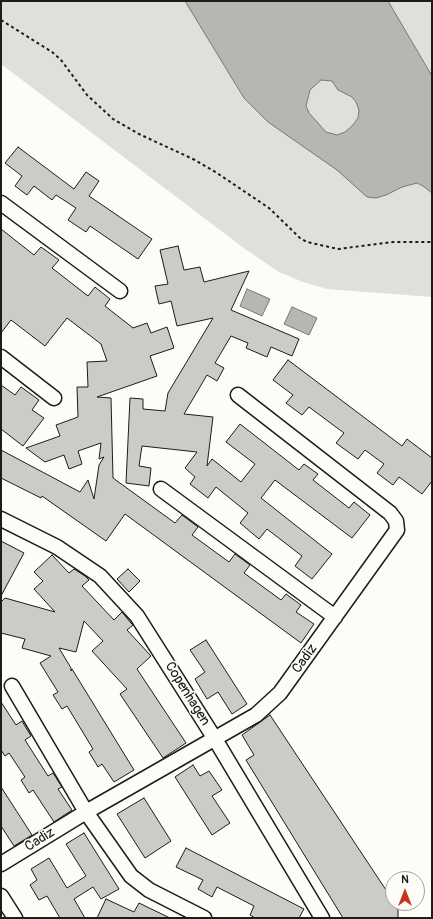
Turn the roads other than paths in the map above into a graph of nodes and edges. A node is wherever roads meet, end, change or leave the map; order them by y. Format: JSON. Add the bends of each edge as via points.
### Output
{"nodes":[{"id":1,"x":1,"y":203,"type":"edge"},
{"id":2,"x":120,"y":291,"type":"dead end"},
{"id":3,"x":1,"y":357,"type":"edge"},
{"id":4,"x":238,"y":395,"type":"dead end"},
{"id":5,"x":54,"y":398,"type":"dead end"},
{"id":6,"x":161,"y":489,"type":"dead end"},
{"id":7,"x":1,"y":519,"type":"edge"},
{"id":8,"x":335,"y":617,"type":"junction"},
{"id":9,"x":12,"y":686,"type":"dead end"},
{"id":10,"x":215,"y":739,"type":"junction"},
{"id":11,"x":86,"y":812,"type":"junction"},
{"id":12,"x":1,"y":864,"type":"edge"},
{"id":13,"x":1,"y":896,"type":"edge"},
{"id":14,"x":15,"y":918,"type":"edge"},
{"id":15,"x":204,"y":918,"type":"edge"},
{"id":16,"x":322,"y":918,"type":"edge"}],
"edges":[{"from":1,"to":2,"type":"street"},
{"from":3,"to":5,"type":"street"},
{"from":4,"to":8,"type":"street","name":"Cadiz","via":[[390,513],[396,521],[398,530]]},
{"from":6,"to":8,"type":"street"},
{"from":7,"to":10,"type":"street","name":"Copenhagen","via":[[57,547],[100,576],[137,616]]},
{"from":8,"to":10,"type":"street","name":"Cadiz","via":[[280,693],[256,715]]},
{"from":9,"to":11,"type":"street"},
{"from":10,"to":11,"type":"street","name":"Cadiz"},
{"from":10,"to":16,"type":"street","name":"Copenhagen"},
{"from":11,"to":12,"type":"street","name":"Cadiz"},
{"from":11,"to":15,"type":"street","via":[[131,876],[149,890]]},
{"from":13,"to":14,"type":"street"}]}
